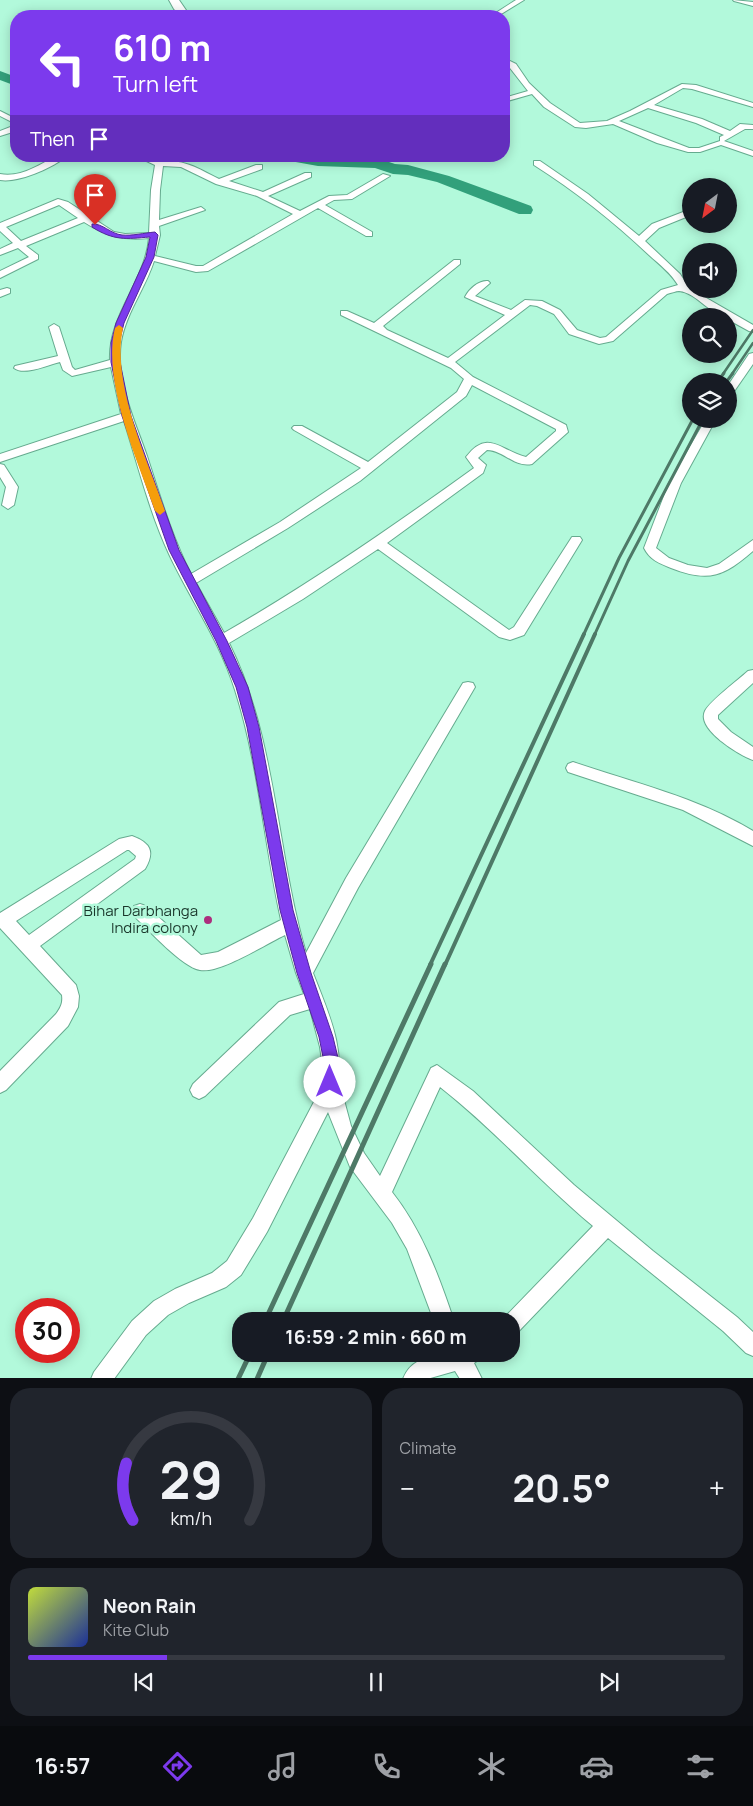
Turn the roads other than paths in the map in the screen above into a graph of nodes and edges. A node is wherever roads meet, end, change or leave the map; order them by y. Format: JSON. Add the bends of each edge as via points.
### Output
{"nodes":[{"id":1,"x":521,"y":0,"type":"edge"},
{"id":2,"x":736,"y":0,"type":"edge"},
{"id":3,"x":753,"y":4,"type":"edge"},
{"id":4,"x":504,"y":10,"type":"edge"},
{"id":5,"x":510,"y":64,"type":"edge"},
{"id":6,"x":532,"y":92,"type":"junction"},
{"id":7,"x":510,"y":98,"type":"edge"},
{"id":8,"x":647,"y":105,"type":"junction"},
{"id":9,"x":753,"y":105,"type":"edge"},
{"id":10,"x":610,"y":122,"type":"junction"},
{"id":11,"x":753,"y":127,"type":"edge"},
{"id":12,"x":730,"y":134,"type":"junction"},
{"id":13,"x":716,"y":143,"type":"junction"},
{"id":14,"x":753,"y":154,"type":"edge"},
{"id":15,"x":49,"y":162,"type":"edge"},
{"id":16,"x":161,"y":162,"type":"edge"},
{"id":17,"x":172,"y":162,"type":"edge"},
{"id":18,"x":537,"y":162,"type":"dead end"},
{"id":19,"x":259,"y":167,"type":"dead end"},
{"id":20,"x":308,"y":175,"type":"dead end"},
{"id":21,"x":386,"y":176,"type":"dead end"},
{"id":22,"x":0,"y":177,"type":"edge"},
{"id":23,"x":223,"y":182,"type":"junction"},
{"id":24,"x":262,"y":195,"type":"junction"},
{"id":25,"x":319,"y":204,"type":"junction"},
{"id":26,"x":201,"y":210,"type":"dead end"},
{"id":27,"x":300,"y":214,"type":"junction"},
{"id":28,"x":682,"y":216,"type":"edge"},
{"id":29,"x":85,"y":218,"type":"junction"},
{"id":30,"x":0,"y":226,"type":"edge"},
{"id":31,"x":155,"y":229,"type":"junction"},
{"id":32,"x":369,"y":234,"type":"dead end"},
{"id":33,"x":640,"y":241,"type":"junction"},
{"id":34,"x":19,"y":244,"type":"junction"},
{"id":35,"x":0,"y":252,"type":"edge"},
{"id":36,"x":150,"y":257,"type":"junction"},
{"id":37,"x":457,"y":262,"type":"dead end"},
{"id":38,"x":0,"y":275,"type":"edge"},
{"id":39,"x":485,"y":282,"type":"dead end"},
{"id":40,"x":682,"y":283,"type":"edge"},
{"id":41,"x":682,"y":288,"type":"edge"},
{"id":42,"x":701,"y":298,"type":"edge"},
{"id":43,"x":344,"y":313,"type":"dead end"},
{"id":44,"x":511,"y":314,"type":"junction"},
{"id":45,"x":54,"y":327,"type":"dead end"},
{"id":46,"x":378,"y":329,"type":"junction"},
{"id":47,"x":753,"y":329,"type":"edge"},
{"id":48,"x":753,"y":356,"type":"edge"},
{"id":49,"x":64,"y":358,"type":"junction"},
{"id":50,"x":115,"y":362,"type":"junction"},
{"id":51,"x":449,"y":362,"type":"junction"},
{"id":52,"x":19,"y":368,"type":"dead end"},
{"id":53,"x":470,"y":379,"type":"junction"},
{"id":54,"x":737,"y":379,"type":"edge"},
{"id":55,"x":127,"y":416,"type":"junction"},
{"id":56,"x":298,"y":428,"type":"dead end"},
{"id":57,"x":706,"y":428,"type":"edge"},
{"id":58,"x":0,"y":458,"type":"edge"},
{"id":59,"x":0,"y":468,"type":"edge"},
{"id":60,"x":370,"y":468,"type":"junction"},
{"id":61,"x":8,"y":505,"type":"dead end"},
{"id":62,"x":576,"y":540,"type":"dead end"},
{"id":63,"x":378,"y":543,"type":"junction"},
{"id":64,"x":753,"y":544,"type":"edge"},
{"id":65,"x":189,"y":581,"type":"junction"},
{"id":66,"x":222,"y":641,"type":"junction"},
{"id":67,"x":753,"y":675,"type":"edge"},
{"id":68,"x":468,"y":687,"type":"dead end"},
{"id":69,"x":753,"y":754,"type":"edge"},
{"id":70,"x":573,"y":768,"type":"dead end"},
{"id":71,"x":753,"y":839,"type":"edge"},
{"id":72,"x":140,"y":911,"type":"dead end"},
{"id":73,"x":0,"y":921,"type":"edge"},
{"id":74,"x":290,"y":924,"type":"junction"},
{"id":75,"x":28,"y":945,"type":"junction"},
{"id":76,"x":304,"y":973,"type":"junction"},
{"id":77,"x":314,"y":999,"type":"junction"},
{"id":78,"x":0,"y":1084,"type":"edge"},
{"id":79,"x":199,"y":1090,"type":"dead end"},
{"id":80,"x":324,"y":1100,"type":"junction"},
{"id":81,"x":382,"y":1193,"type":"junction"},
{"id":82,"x":607,"y":1225,"type":"junction"},
{"id":83,"x":441,"y":1312,"type":"edge"},
{"id":84,"x":520,"y":1316,"type":"edge"},
{"id":85,"x":753,"y":1346,"type":"edge"},
{"id":86,"x":445,"y":1362,"type":"edge"},
{"id":87,"x":465,"y":1362,"type":"edge"},
{"id":88,"x":101,"y":1378,"type":"edge"},
{"id":89,"x":412,"y":1378,"type":"edge"},
{"id":90,"x":472,"y":1378,"type":"edge"}],
"edges":[{"from":1,"to":4,"type":"street"},
{"from":2,"to":3,"type":"street"},
{"from":5,"to":6,"type":"street"},
{"from":6,"to":7,"type":"street"},
{"from":6,"to":10,"type":"street","via":[[546,105],[578,124],[591,126]]},
{"from":8,"to":9,"type":"street","via":[[676,88],[687,86]]},
{"from":8,"to":10,"type":"street"},
{"from":8,"to":12,"type":"street"},
{"from":10,"to":13,"type":"street","via":[[684,149],[700,150]]},
{"from":11,"to":12,"type":"street","via":[[743,126]]},
{"from":12,"to":13,"type":"street"},
{"from":13,"to":14,"type":"street"},
{"from":15,"to":22,"type":"street","via":[[12,178]]},
{"from":16,"to":31,"type":"street"},
{"from":17,"to":23,"type":"street"},
{"from":18,"to":33,"type":"street","via":[[590,198]]},
{"from":19,"to":23,"type":"street"},
{"from":20,"to":24,"type":"street"},
{"from":21,"to":25,"type":"street","via":[[349,197],[335,197]]},
{"from":23,"to":24,"type":"street"},
{"from":24,"to":27,"type":"street","via":[[263,199]]},
{"from":25,"to":27,"type":"street"},
{"from":25,"to":32,"type":"street"},
{"from":26,"to":31,"type":"street"},
{"from":27,"to":36,"type":"street","via":[[205,269]]},
{"from":28,"to":33,"type":"street","via":[[655,227]]},
{"from":29,"to":30,"type":"street","via":[[58,202]]},
{"from":29,"to":31,"type":"street","via":[[120,238]]},
{"from":29,"to":34,"type":"street"},
{"from":30,"to":34,"type":"street"},
{"from":31,"to":36,"type":"street"},
{"from":33,"to":40,"type":"street"},
{"from":34,"to":35,"type":"street"},
{"from":34,"to":38,"type":"street","via":[[34,257]]},
{"from":36,"to":50,"type":"street","via":[[120,323]]},
{"from":37,"to":46,"type":"street","via":[[380,322]]},
{"from":39,"to":44,"type":"street","via":[[470,297]]},
{"from":41,"to":44,"type":"street","via":[[668,290],[603,342],[573,332],[562,316],[539,303],[528,302]]},
{"from":42,"to":47,"type":"street"},
{"from":43,"to":46,"type":"street"},
{"from":44,"to":51,"type":"street"},
{"from":45,"to":49,"type":"street"},
{"from":46,"to":51,"type":"street"},
{"from":48,"to":54,"type":"street"},
{"from":49,"to":50,"type":"street","via":[[72,373]]},
{"from":49,"to":52,"type":"street"},
{"from":50,"to":55,"type":"street"},
{"from":51,"to":53,"type":"street"},
{"from":53,"to":60,"type":"street","via":[[462,394],[452,403]]},
{"from":53,"to":63,"type":"street","via":[[558,425],[562,432],[528,461],[494,446],[484,446],[472,458],[480,465],[479,470]]},
{"from":55,"to":58,"type":"street"},
{"from":55,"to":65,"type":"street","via":[[174,550]]},
{"from":56,"to":60,"type":"street"},
{"from":57,"to":64,"type":"street","via":[[675,483],[650,548],[656,556],[668,562],[690,572],[703,573],[716,572],[727,566]]},
{"from":59,"to":61,"type":"street","via":[[12,487]]},
{"from":60,"to":65,"type":"street","via":[[284,525]]},
{"from":62,"to":63,"type":"street","via":[[519,631],[510,635]]},
{"from":63,"to":66,"type":"street"},
{"from":65,"to":66,"type":"street"},
{"from":66,"to":74,"type":"street","via":[[242,687],[253,727]]},
{"from":67,"to":69,"type":"street","via":[[711,713],[710,718],[716,729]]},
{"from":68,"to":76,"type":"street","via":[[352,883]]},
{"from":70,"to":71,"type":"street","via":[[619,786],[687,805],[724,821]]},
{"from":72,"to":74,"type":"street","via":[[192,959],[201,963],[220,960]]},
{"from":73,"to":75,"type":"street","via":[[8,924]]},
{"from":73,"to":75,"type":"street","via":[[124,844],[132,843],[143,852],[140,864]]},
{"from":74,"to":76,"type":"street"},
{"from":75,"to":78,"type":"street","via":[[70,991],[72,1001],[62,1020]]},
{"from":76,"to":77,"type":"street"},
{"from":77,"to":79,"type":"street","via":[[285,1008]]},
{"from":77,"to":80,"type":"street","via":[[332,1062]]},
{"from":80,"to":81,"type":"street","via":[[338,1106],[342,1127],[357,1160]]},
{"from":80,"to":88,"type":"street","via":[[260,1225],[234,1268],[219,1280],[160,1308],[139,1328]]},
{"from":81,"to":82,"type":"street","via":[[437,1074],[467,1097],[567,1192]]},
{"from":81,"to":83,"type":"street","via":[[415,1244]]},
{"from":82,"to":84,"type":"street"},
{"from":82,"to":85,"type":"street"},
{"from":86,"to":89,"type":"street","via":[[422,1370]]},
{"from":87,"to":90,"type":"street"}]}
